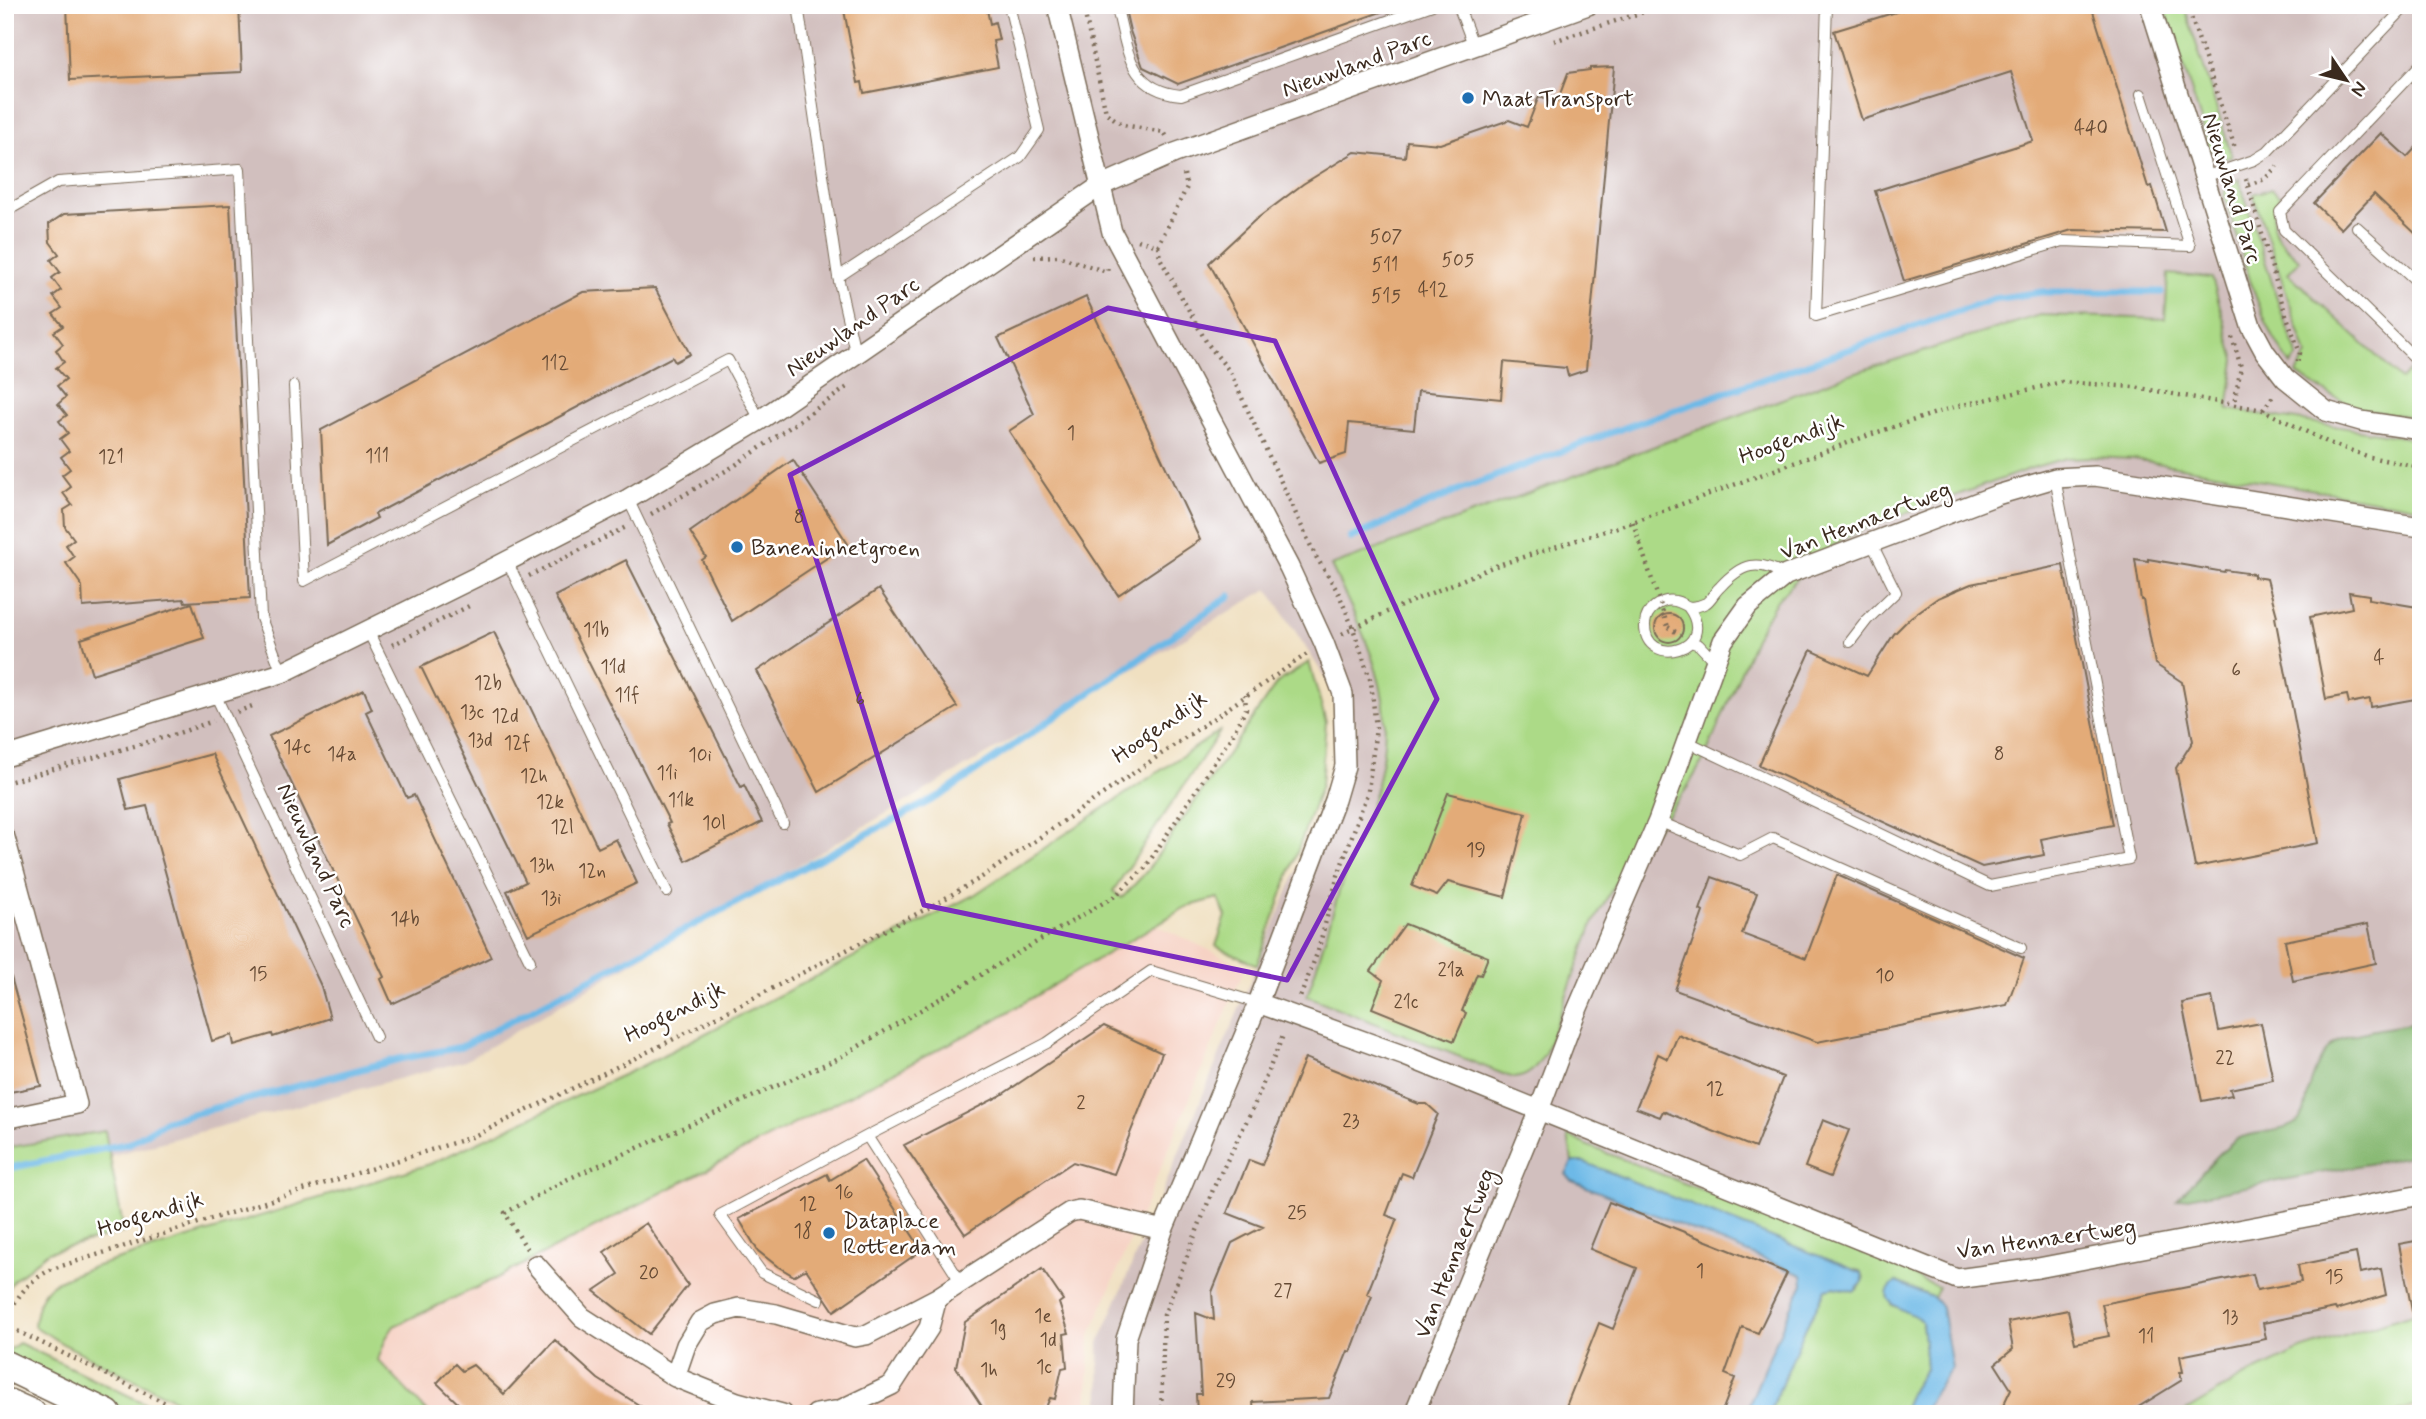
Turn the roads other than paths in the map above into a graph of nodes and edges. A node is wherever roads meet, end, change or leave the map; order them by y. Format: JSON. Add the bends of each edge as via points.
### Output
{"nodes":[{"id":1,"x":798,"y":5,"type":"edge"},
{"id":2,"x":1009,"y":5,"type":"edge"},
{"id":3,"x":1057,"y":5,"type":"edge"},
{"id":4,"x":1116,"y":5,"type":"edge"},
{"id":5,"x":1433,"y":5,"type":"edge"},
{"id":6,"x":1458,"y":5,"type":"edge"},
{"id":7,"x":1588,"y":5,"type":"edge"},
{"id":8,"x":1827,"y":5,"type":"edge"},
{"id":9,"x":2150,"y":5,"type":"edge"},
{"id":10,"x":2407,"y":5,"type":"edge"},
{"id":11,"x":1474,"y":47,"type":"junction"},
{"id":12,"x":2421,"y":64,"type":"edge"},
{"id":13,"x":2141,"y":94,"type":"dead end"},
{"id":14,"x":2204,"y":177,"type":"junction"},
{"id":15,"x":1100,"y":186,"type":"junction"},
{"id":16,"x":5,"y":212,"type":"edge"},
{"id":17,"x":2357,"y":227,"type":"dead end"},
{"id":18,"x":838,"y":277,"type":"junction"},
{"id":19,"x":2421,"y":285,"type":"edge"},
{"id":20,"x":855,"y":352,"type":"junction"},
{"id":21,"x":2421,"y":358,"type":"edge"},
{"id":22,"x":294,"y":386,"type":"dead end"},
{"id":23,"x":760,"y":420,"type":"junction"},
{"id":24,"x":2421,"y":430,"type":"edge"},
{"id":25,"x":2055,"y":478,"type":"junction"},
{"id":26,"x":628,"y":499,"type":"junction"},
{"id":27,"x":2421,"y":527,"type":"edge"},
{"id":28,"x":1871,"y":542,"type":"junction"},
{"id":29,"x":506,"y":561,"type":"junction"},
{"id":30,"x":1786,"y":575,"type":"junction"},
{"id":31,"x":1688,"y":607,"type":"junction"},
{"id":32,"x":368,"y":631,"type":"junction"},
{"id":33,"x":1690,"y":642,"type":"junction"},
{"id":34,"x":1850,"y":642,"type":"dead end"},
{"id":35,"x":1716,"y":663,"type":"junction"},
{"id":36,"x":282,"y":673,"type":"junction"},
{"id":37,"x":215,"y":694,"type":"junction"},
{"id":38,"x":5,"y":705,"type":"edge"},
{"id":39,"x":1685,"y":741,"type":"junction"},
{"id":40,"x":6,"y":757,"type":"edge"},
{"id":41,"x":1658,"y":821,"type":"junction"},
{"id":42,"x":783,"y":823,"type":"dead end"},
{"id":43,"x":5,"y":838,"type":"edge"},
{"id":44,"x":667,"y":892,"type":"dead end"},
{"id":45,"x":2021,"y":948,"type":"dead end"},
{"id":46,"x":530,"y":961,"type":"dead end"},
{"id":47,"x":1258,"y":1003,"type":"junction"},
{"id":48,"x":376,"y":1037,"type":"dead end"},
{"id":49,"x":1539,"y":1110,"type":"junction"},
{"id":50,"x":5,"y":1119,"type":"edge"},
{"id":51,"x":867,"y":1136,"type":"junction"},
{"id":52,"x":2421,"y":1195,"type":"edge"},
{"id":53,"x":1163,"y":1230,"type":"junction"},
{"id":54,"x":536,"y":1265,"type":"road end"},
{"id":55,"x":960,"y":1281,"type":"junction"},
{"id":56,"x":937,"y":1297,"type":"junction"},
{"id":57,"x":819,"y":1300,"type":"dead end"},
{"id":58,"x":5,"y":1366,"type":"edge"},
{"id":59,"x":675,"y":1377,"type":"junction"},
{"id":60,"x":5,"y":1402,"type":"edge"},
{"id":61,"x":32,"y":1414,"type":"edge"},
{"id":62,"x":107,"y":1414,"type":"edge"},
{"id":63,"x":782,"y":1414,"type":"edge"},
{"id":64,"x":816,"y":1414,"type":"edge"},
{"id":65,"x":1123,"y":1414,"type":"edge"},
{"id":66,"x":1414,"y":1414,"type":"edge"}],
"edges":[{"from":1,"to":18,"type":"lane"},
{"from":2,"to":18,"type":"lane","name":"Nieuwland Parc","via":[[1039,130],[1020,157]]},
{"from":3,"to":15,"type":"street"},
{"from":4,"to":5,"type":"lane","name":"Nieuwland Parc","via":[[1135,72],[1161,93],[1181,95]]},
{"from":6,"to":11,"type":"lane"},
{"from":7,"to":11,"type":"street","name":"Nieuwland Parc"},
{"from":8,"to":13,"type":"lane","via":[[1816,316],[2063,241],[2190,246]]},
{"from":9,"to":14,"type":"street","name":"Nieuwland Parc"},
{"from":10,"to":14,"type":"lane","via":[[2267,152]]},
{"from":11,"to":15,"type":"street","name":"Nieuwland Parc","via":[[1175,153]]},
{"from":12,"to":21,"type":"lane","via":[[2280,212],[2284,230],[2414,357]]},
{"from":14,"to":24,"type":"street","name":"Nieuwland Parc","via":[[2251,326],[2285,378],[2326,411]]},
{"from":15,"to":20,"type":"street","name":"Nieuwland Parc"},
{"from":15,"to":47,"type":"street","via":[[1112,232],[1289,567],[1343,694],[1345,766]]},
{"from":16,"to":36,"type":"lane","via":[[58,182],[240,169],[261,618]]},
{"from":17,"to":19,"type":"lane"},
{"from":18,"to":20,"type":"lane"},
{"from":20,"to":23,"type":"street","name":"Nieuwland Parc"},
{"from":22,"to":23,"type":"lane","via":[[304,581],[728,360]]},
{"from":23,"to":26,"type":"street","name":"Nieuwland Parc"},
{"from":25,"to":27,"type":"street","name":"Van Hennaertweg","via":[[2095,476]]},
{"from":25,"to":28,"type":"street","name":"Van Hennaertweg"},
{"from":25,"to":39,"type":"lane","via":[[2129,859],[1990,886]]},
{"from":26,"to":29,"type":"street","name":"Nieuwland Parc"},
{"from":26,"to":42,"type":"lane"},
{"from":28,"to":30,"type":"street","name":"Van Hennaertweg"},
{"from":28,"to":34,"type":"lane","via":[[1896,592]]},
{"from":29,"to":32,"type":"street","name":"Nieuwland Parc"},
{"from":29,"to":44,"type":"lane"},
{"from":30,"to":31,"type":"lane","via":[[1768,565],[1751,565],[1735,572],[1707,602]]},
{"from":30,"to":35,"type":"street","name":"Van Hennaertweg","via":[[1748,606],[1723,641]]},
{"from":31,"to":33,"type":"lane","via":[[1696,623]]},
{"from":31,"to":33,"type":"lane","via":[[1675,601],[1659,603],[1645,624],[1649,640],[1664,651],[1684,648]]},
{"from":32,"to":36,"type":"street","name":"Nieuwland Parc"},
{"from":32,"to":46,"type":"lane"},
{"from":33,"to":35,"type":"lane"},
{"from":35,"to":39,"type":"street","name":"Van Hennaertweg"},
{"from":36,"to":37,"type":"street","name":"Nieuwland Parc"},
{"from":37,"to":40,"type":"street","name":"Nieuwland Parc"},
{"from":37,"to":48,"type":"lane","name":"Nieuwland Parc"},
{"from":38,"to":40,"type":"lane"},
{"from":39,"to":41,"type":"street","name":"Van Hennaertweg"},
{"from":41,"to":45,"type":"lane","via":[[1740,855],[1773,838]]},
{"from":41,"to":49,"type":"street","name":"Van Hennaertweg"},
{"from":43,"to":50,"type":"street","via":[[77,1104]]},
{"from":47,"to":49,"type":"street","name":"Van Hennaertweg"},
{"from":47,"to":51,"type":"lane","via":[[1151,971],[1047,1043]]},
{"from":47,"to":53,"type":"street"},
{"from":49,"to":52,"type":"street","name":"Van Hennaertweg","via":[[1957,1279],[2038,1268]]},
{"from":49,"to":66,"type":"street","name":"Van Hennaertweg"},
{"from":51,"to":55,"type":"lane"},
{"from":51,"to":57,"type":"lane","via":[[720,1215],[762,1273]]},
{"from":53,"to":55,"type":"street","via":[[1079,1210]]},
{"from":53,"to":65,"type":"street","via":[[1126,1339]]},
{"from":54,"to":59,"type":"street","via":[[582,1317]]},
{"from":55,"to":56,"type":"street"},
{"from":56,"to":59,"type":"street","via":[[855,1337],[776,1314],[739,1308],[715,1314],[700,1322]]},
{"from":56,"to":64,"type":"street","via":[[929,1328],[892,1385],[840,1409]]},
{"from":58,"to":62,"type":"main road"},
{"from":59,"to":63,"type":"street"},
{"from":60,"to":61,"type":"main road"}]}
